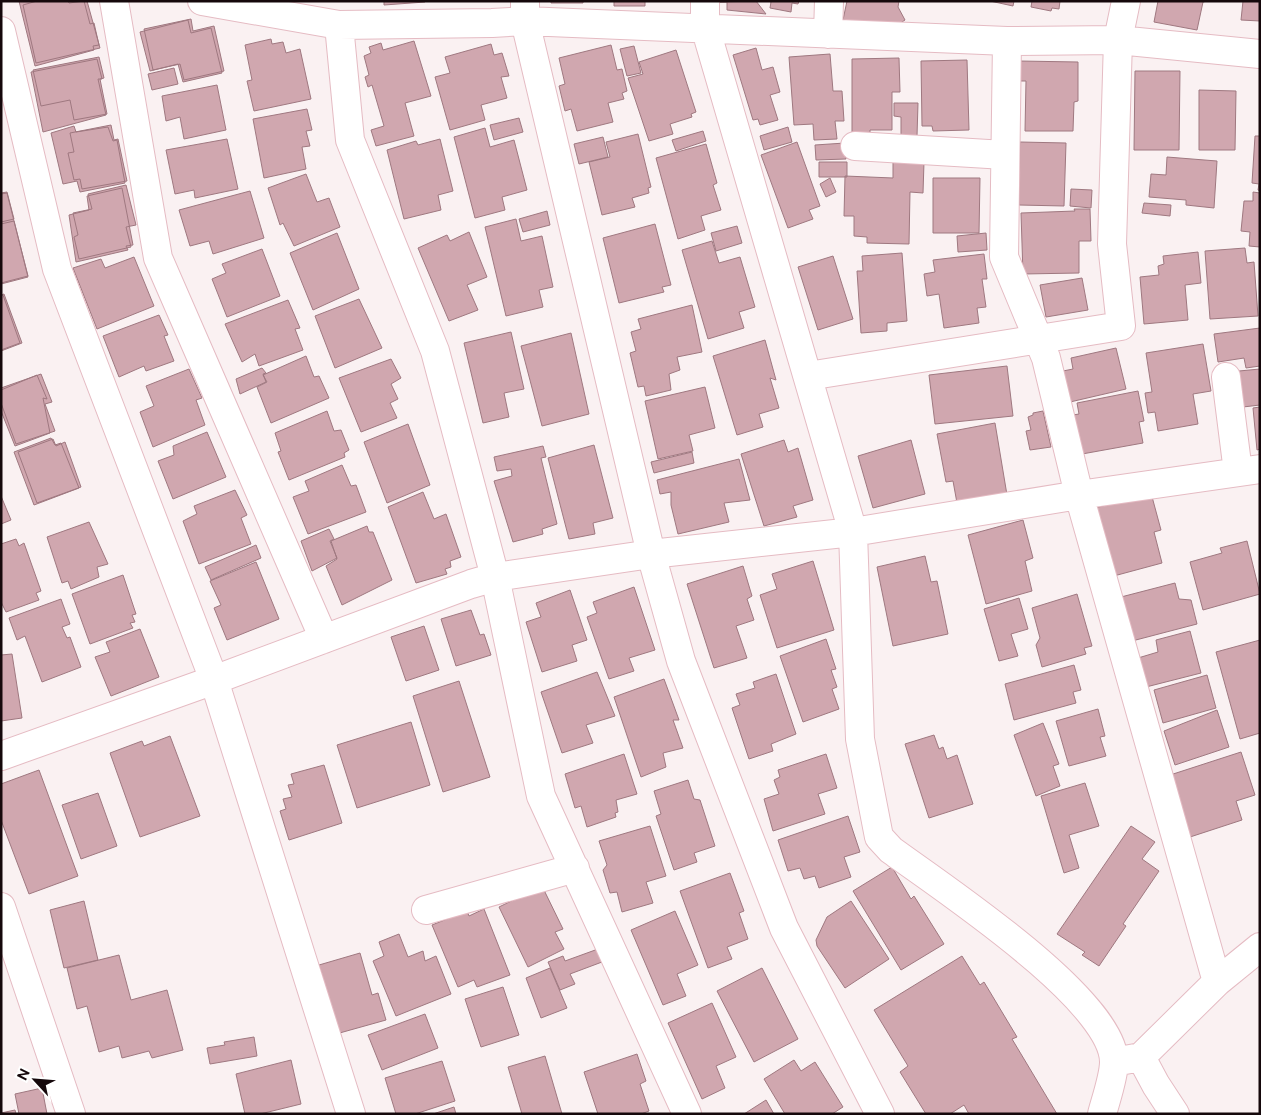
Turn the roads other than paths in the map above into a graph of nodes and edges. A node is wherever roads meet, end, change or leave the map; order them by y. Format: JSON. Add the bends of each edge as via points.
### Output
{"nodes":[{"id":1,"x":114,"y":1,"type":"edge"},
{"id":2,"x":202,"y":1,"type":"edge"},
{"id":3,"x":829,"y":1,"type":"edge"},
{"id":4,"x":1126,"y":1,"type":"edge"},
{"id":5,"x":278,"y":8,"type":"edge"},
{"id":6,"x":525,"y":11,"type":"edge"},
{"id":7,"x":705,"y":14,"type":"edge"},
{"id":8,"x":350,"y":17,"type":"edge"},
{"id":9,"x":1,"y":31,"type":"edge"},
{"id":10,"x":828,"y":34,"type":"junction"},
{"id":11,"x":1118,"y":40,"type":"junction"},
{"id":12,"x":1006,"y":41,"type":"junction"},
{"id":13,"x":1260,"y":54,"type":"edge"},
{"id":14,"x":855,"y":146,"type":"dead end"},
{"id":15,"x":1004,"y":154,"type":"junction"},
{"id":16,"x":1039,"y":338,"type":"junction"},
{"id":17,"x":808,"y":376,"type":"junction"},
{"id":18,"x":1226,"y":377,"type":"dead end"},
{"id":19,"x":1249,"y":471,"type":"edge"},
{"id":20,"x":1079,"y":495,"type":"junction"},
{"id":21,"x":853,"y":532,"type":"junction"},
{"id":22,"x":651,"y":554,"type":"junction"},
{"id":23,"x":495,"y":577,"type":"junction"},
{"id":24,"x":324,"y":639,"type":"junction"},
{"id":25,"x":214,"y":680,"type":"junction"},
{"id":26,"x":1,"y":756,"type":"edge"},
{"id":27,"x":575,"y":868,"type":"junction"},
{"id":28,"x":1,"y":907,"type":"edge"},
{"id":29,"x":426,"y":910,"type":"dead end"},
{"id":30,"x":1260,"y":947,"type":"edge"},
{"id":31,"x":1217,"y":982,"type":"junction"},
{"id":32,"x":1141,"y":1057,"type":"junction"},
{"id":33,"x":1114,"y":1062,"type":"junction"},
{"id":34,"x":71,"y":1114,"type":"edge"},
{"id":35,"x":351,"y":1114,"type":"edge"},
{"id":36,"x":687,"y":1114,"type":"edge"},
{"id":37,"x":880,"y":1114,"type":"edge"},
{"id":38,"x":1102,"y":1114,"type":"edge"},
{"id":39,"x":1176,"y":1114,"type":"edge"}],
"edges":[{"from":1,"to":24,"type":"street","via":[[158,258]]},
{"from":2,"to":5,"type":"street"},
{"from":3,"to":10,"type":"street"},
{"from":4,"to":11,"type":"street"},
{"from":5,"to":8,"type":"street"},
{"from":6,"to":7,"type":"street"},
{"from":6,"to":8,"type":"street"},
{"from":6,"to":22,"type":"street"},
{"from":7,"to":10,"type":"street"},
{"from":7,"to":17,"type":"street"},
{"from":8,"to":23,"type":"street","via":[[350,140],[435,352]]},
{"from":9,"to":25,"type":"street","via":[[57,269]]},
{"from":10,"to":12,"type":"street"},
{"from":11,"to":12,"type":"street"},
{"from":11,"to":13,"type":"street"},
{"from":11,"to":16,"type":"street","via":[[1112,244],[1121,326]]},
{"from":12,"to":15,"type":"street"},
{"from":14,"to":15,"type":"street"},
{"from":15,"to":16,"type":"street","via":[[1004,257]]},
{"from":16,"to":17,"type":"street"},
{"from":16,"to":20,"type":"street"},
{"from":17,"to":21,"type":"street"},
{"from":18,"to":19,"type":"street"},
{"from":19,"to":20,"type":"street"},
{"from":20,"to":21,"type":"street"},
{"from":20,"to":31,"type":"street"},
{"from":21,"to":22,"type":"street"},
{"from":21,"to":33,"type":"street","via":[[860,739],[879,837],[891,850],[1022,945],[1083,1003],[1109,1041]]},
{"from":22,"to":23,"type":"street"},
{"from":22,"to":37,"type":"street","via":[[681,661],[784,928]]},
{"from":23,"to":24,"type":"street"},
{"from":23,"to":27,"type":"street","via":[[541,796]]},
{"from":24,"to":25,"type":"street"},
{"from":25,"to":26,"type":"street"},
{"from":25,"to":35,"type":"street"},
{"from":27,"to":29,"type":"street"},
{"from":27,"to":36,"type":"street"},
{"from":28,"to":34,"type":"street"},
{"from":30,"to":31,"type":"street"},
{"from":31,"to":32,"type":"street"},
{"from":32,"to":33,"type":"street"},
{"from":32,"to":39,"type":"street"},
{"from":33,"to":38,"type":"street"}]}
